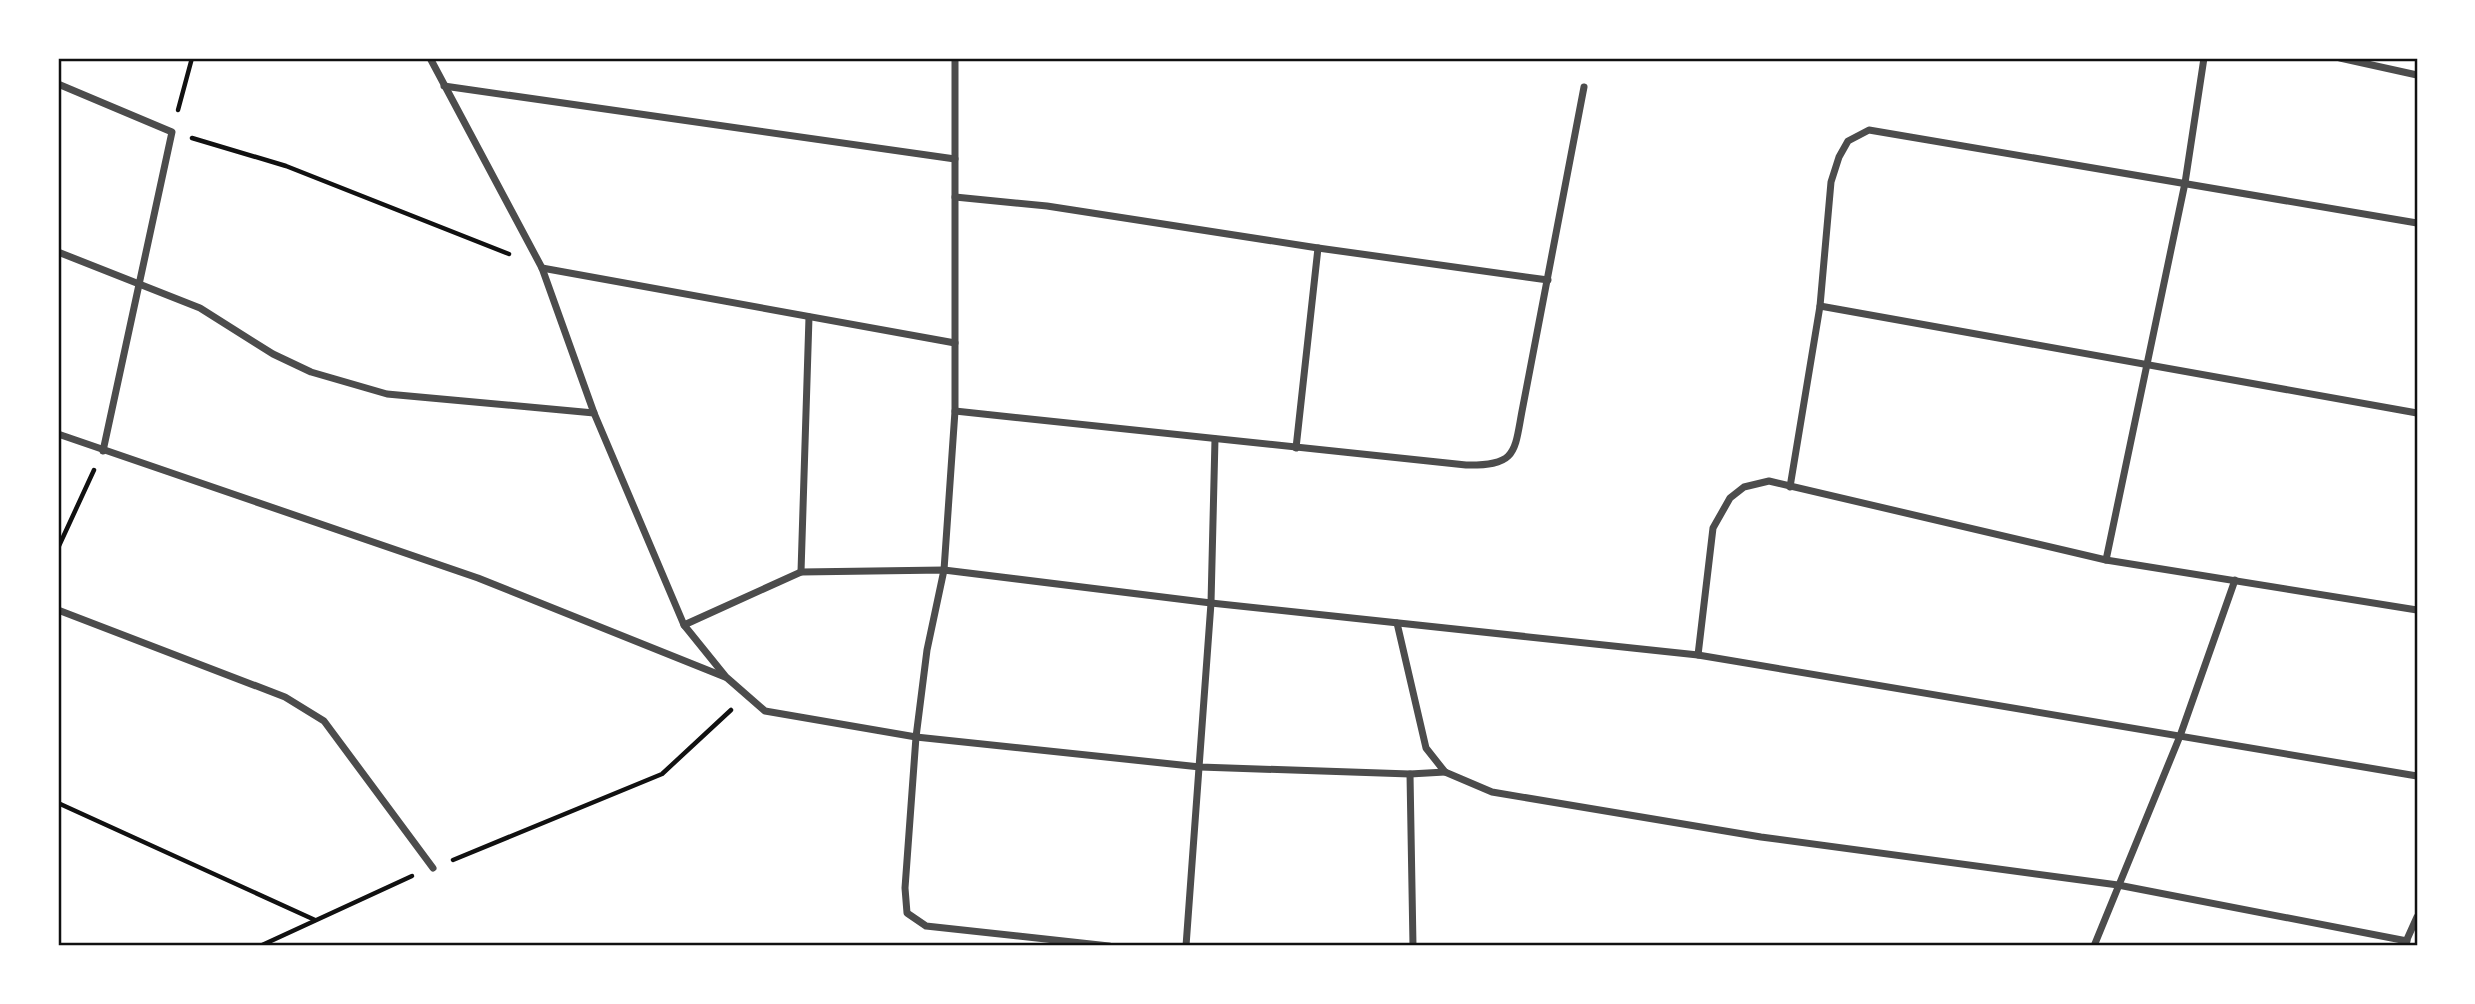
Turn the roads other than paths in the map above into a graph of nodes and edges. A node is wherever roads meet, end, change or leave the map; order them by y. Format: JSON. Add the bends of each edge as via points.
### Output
{"nodes":[{"id":1,"x":430,"y":58,"type":"edge"},
{"id":2,"x":955,"y":58,"type":"edge"},
{"id":3,"x":2204,"y":58,"type":"edge"},
{"id":4,"x":2340,"y":58,"type":"edge"},
{"id":5,"x":2417,"y":75,"type":"edge"},
{"id":6,"x":58,"y":84,"type":"edge"},
{"id":7,"x":444,"y":86,"type":"junction"},
{"id":8,"x":1584,"y":87,"type":"dead end"},
{"id":9,"x":955,"y":159,"type":"junction"},
{"id":10,"x":2185,"y":183,"type":"junction"},
{"id":11,"x":955,"y":197,"type":"junction"},
{"id":12,"x":2417,"y":223,"type":"edge"},
{"id":13,"x":1318,"y":248,"type":"junction"},
{"id":14,"x":58,"y":252,"type":"edge"},
{"id":15,"x":542,"y":268,"type":"junction"},
{"id":16,"x":1548,"y":280,"type":"junction"},
{"id":17,"x":140,"y":286,"type":"junction"},
{"id":18,"x":1819,"y":306,"type":"junction"},
{"id":19,"x":809,"y":317,"type":"junction"},
{"id":20,"x":955,"y":343,"type":"junction"},
{"id":21,"x":2147,"y":366,"type":"junction"},
{"id":22,"x":955,"y":411,"type":"junction"},
{"id":23,"x":594,"y":413,"type":"junction"},
{"id":24,"x":2417,"y":413,"type":"edge"},
{"id":25,"x":58,"y":434,"type":"edge"},
{"id":26,"x":1215,"y":439,"type":"junction"},
{"id":27,"x":1296,"y":448,"type":"junction"},
{"id":28,"x":103,"y":451,"type":"junction"},
{"id":29,"x":1790,"y":487,"type":"junction"},
{"id":30,"x":2106,"y":560,"type":"junction"},
{"id":31,"x":944,"y":570,"type":"junction"},
{"id":32,"x":801,"y":572,"type":"junction"},
{"id":33,"x":2235,"y":580,"type":"junction"},
{"id":34,"x":1211,"y":603,"type":"junction"},
{"id":35,"x":58,"y":610,"type":"edge"},
{"id":36,"x":2417,"y":610,"type":"edge"},
{"id":37,"x":1396,"y":623,"type":"junction"},
{"id":38,"x":684,"y":625,"type":"junction"},
{"id":39,"x":1698,"y":655,"type":"junction"},
{"id":40,"x":726,"y":677,"type":"junction"},
{"id":41,"x":2180,"y":736,"type":"junction"},
{"id":42,"x":916,"y":737,"type":"junction"},
{"id":43,"x":1200,"y":767,"type":"junction"},
{"id":44,"x":1445,"y":772,"type":"junction"},
{"id":45,"x":1410,"y":774,"type":"junction"},
{"id":46,"x":2417,"y":776,"type":"edge"},
{"id":47,"x":433,"y":867,"type":"road end"},
{"id":48,"x":2118,"y":885,"type":"junction"},
{"id":49,"x":2417,"y":917,"type":"edge"},
{"id":50,"x":2405,"y":944,"type":"edge"},
{"id":51,"x":1109,"y":946,"type":"edge"},
{"id":52,"x":1186,"y":946,"type":"edge"},
{"id":53,"x":1413,"y":946,"type":"edge"},
{"id":54,"x":2094,"y":946,"type":"edge"}],
"edges":[{"from":1,"to":7,"type":"street"},
{"from":2,"to":9,"type":"street"},
{"from":3,"to":10,"type":"street"},
{"from":4,"to":5,"type":"street"},
{"from":6,"to":17,"type":"street","via":[[172,132]]},
{"from":7,"to":9,"type":"street"},
{"from":7,"to":15,"type":"street"},
{"from":8,"to":16,"type":"street"},
{"from":9,"to":11,"type":"street"},
{"from":10,"to":12,"type":"street"},
{"from":10,"to":18,"type":"street","via":[[1869,130],[1849,141],[1831,182]]},
{"from":10,"to":21,"type":"street"},
{"from":11,"to":13,"type":"street","via":[[1048,206]]},
{"from":11,"to":20,"type":"street"},
{"from":13,"to":16,"type":"street"},
{"from":13,"to":27,"type":"street"},
{"from":14,"to":17,"type":"street"},
{"from":15,"to":19,"type":"street"},
{"from":15,"to":23,"type":"street"},
{"from":16,"to":27,"type":"street","via":[[1514,449],[1506,460],[1491,466],[1466,465]]},
{"from":17,"to":23,"type":"street","via":[[200,308],[311,372],[387,394]]},
{"from":17,"to":28,"type":"street"},
{"from":18,"to":21,"type":"street"},
{"from":18,"to":29,"type":"street"},
{"from":19,"to":20,"type":"street"},
{"from":19,"to":32,"type":"street"},
{"from":20,"to":22,"type":"street"},
{"from":21,"to":24,"type":"street"},
{"from":21,"to":30,"type":"street"},
{"from":22,"to":26,"type":"street"},
{"from":22,"to":31,"type":"street"},
{"from":23,"to":38,"type":"street"},
{"from":25,"to":28,"type":"street"},
{"from":26,"to":27,"type":"street"},
{"from":26,"to":34,"type":"street"},
{"from":28,"to":40,"type":"street","via":[[478,579]]},
{"from":29,"to":30,"type":"street"},
{"from":29,"to":39,"type":"street","via":[[1769,481],[1744,486],[1730,498],[1713,528]]},
{"from":30,"to":33,"type":"street"},
{"from":31,"to":32,"type":"street"},
{"from":31,"to":34,"type":"street"},
{"from":31,"to":42,"type":"street","via":[[927,650]]},
{"from":32,"to":38,"type":"street"},
{"from":33,"to":36,"type":"street"},
{"from":33,"to":41,"type":"street"},
{"from":34,"to":37,"type":"street"},
{"from":34,"to":43,"type":"street"},
{"from":35,"to":47,"type":"street","via":[[285,697],[324,722]]},
{"from":37,"to":39,"type":"street"},
{"from":37,"to":44,"type":"street","via":[[1426,748]]},
{"from":38,"to":40,"type":"street"},
{"from":39,"to":41,"type":"street"},
{"from":40,"to":42,"type":"street","via":[[765,711]]},
{"from":41,"to":46,"type":"street"},
{"from":41,"to":48,"type":"street"},
{"from":42,"to":43,"type":"street"},
{"from":42,"to":51,"type":"street","via":[[905,888],[908,913],[926,926]]},
{"from":43,"to":45,"type":"street"},
{"from":43,"to":52,"type":"street"},
{"from":44,"to":45,"type":"street"},
{"from":44,"to":48,"type":"street","via":[[1492,792],[1761,837]]},
{"from":45,"to":53,"type":"street"},
{"from":48,"to":50,"type":"street"},
{"from":48,"to":54,"type":"street"},
{"from":49,"to":50,"type":"street"}]}
